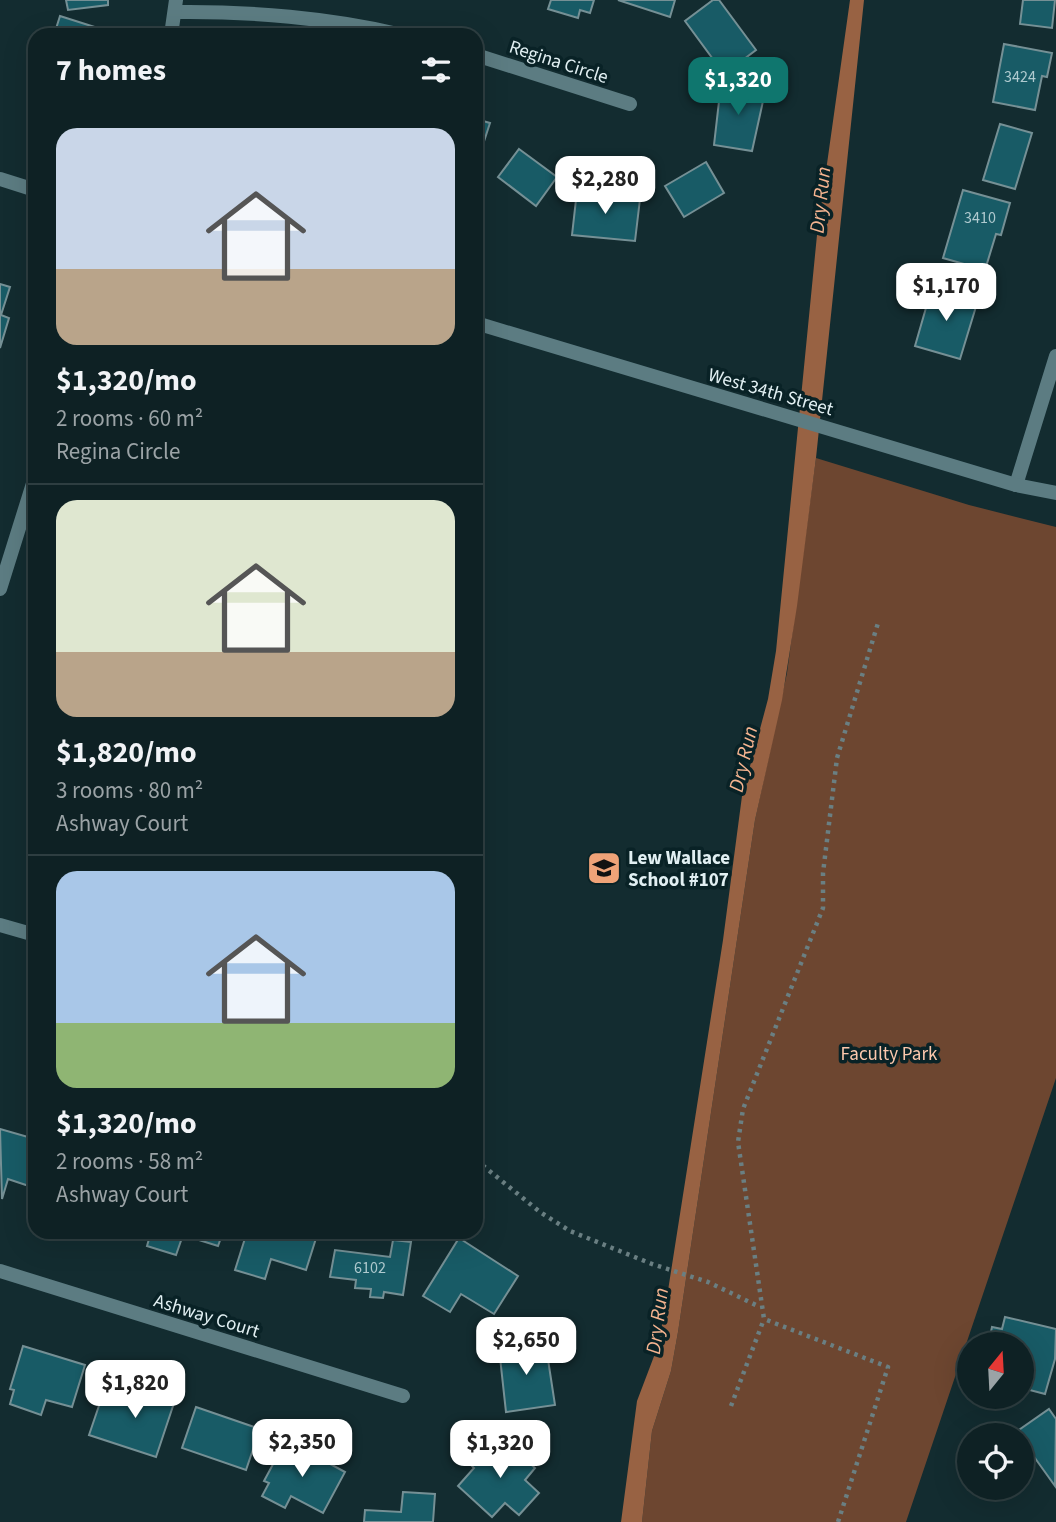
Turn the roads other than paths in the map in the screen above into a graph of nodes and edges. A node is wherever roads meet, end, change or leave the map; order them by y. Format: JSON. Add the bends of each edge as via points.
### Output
{"nodes":[{"id":1,"x":176,"y":6,"type":"edge"},
{"id":2,"x":172,"y":28,"type":"edge"},
{"id":3,"x":356,"y":28,"type":"edge"},
{"id":4,"x":483,"y":57,"type":"edge"},
{"id":5,"x":630,"y":104,"type":"dead end"},
{"id":6,"x":0,"y":179,"type":"edge"},
{"id":7,"x":28,"y":188,"type":"edge"},
{"id":8,"x":483,"y":325,"type":"edge"},
{"id":9,"x":1056,"y":356,"type":"edge"},
{"id":10,"x":1016,"y":485,"type":"junction"},
{"id":11,"x":1056,"y":493,"type":"edge"},
{"id":12,"x":28,"y":499,"type":"edge"},
{"id":13,"x":0,"y":589,"type":"edge"},
{"id":14,"x":0,"y":925,"type":"edge"},
{"id":15,"x":28,"y":933,"type":"edge"},
{"id":16,"x":0,"y":1271,"type":"edge"},
{"id":17,"x":403,"y":1396,"type":"dead end"}],
"edges":[{"from":1,"to":2,"type":"street"},
{"from":1,"to":3,"type":"street"},
{"from":4,"to":5,"type":"street","name":"Regina Circle"},
{"from":6,"to":7,"type":"street"},
{"from":8,"to":10,"type":"street","name":"West 34th Street"},
{"from":9,"to":10,"type":"street"},
{"from":10,"to":11,"type":"street","name":"West 34th Street"},
{"from":12,"to":13,"type":"street"},
{"from":14,"to":15,"type":"street"},
{"from":16,"to":17,"type":"street","name":"Ashway Court"}]}
